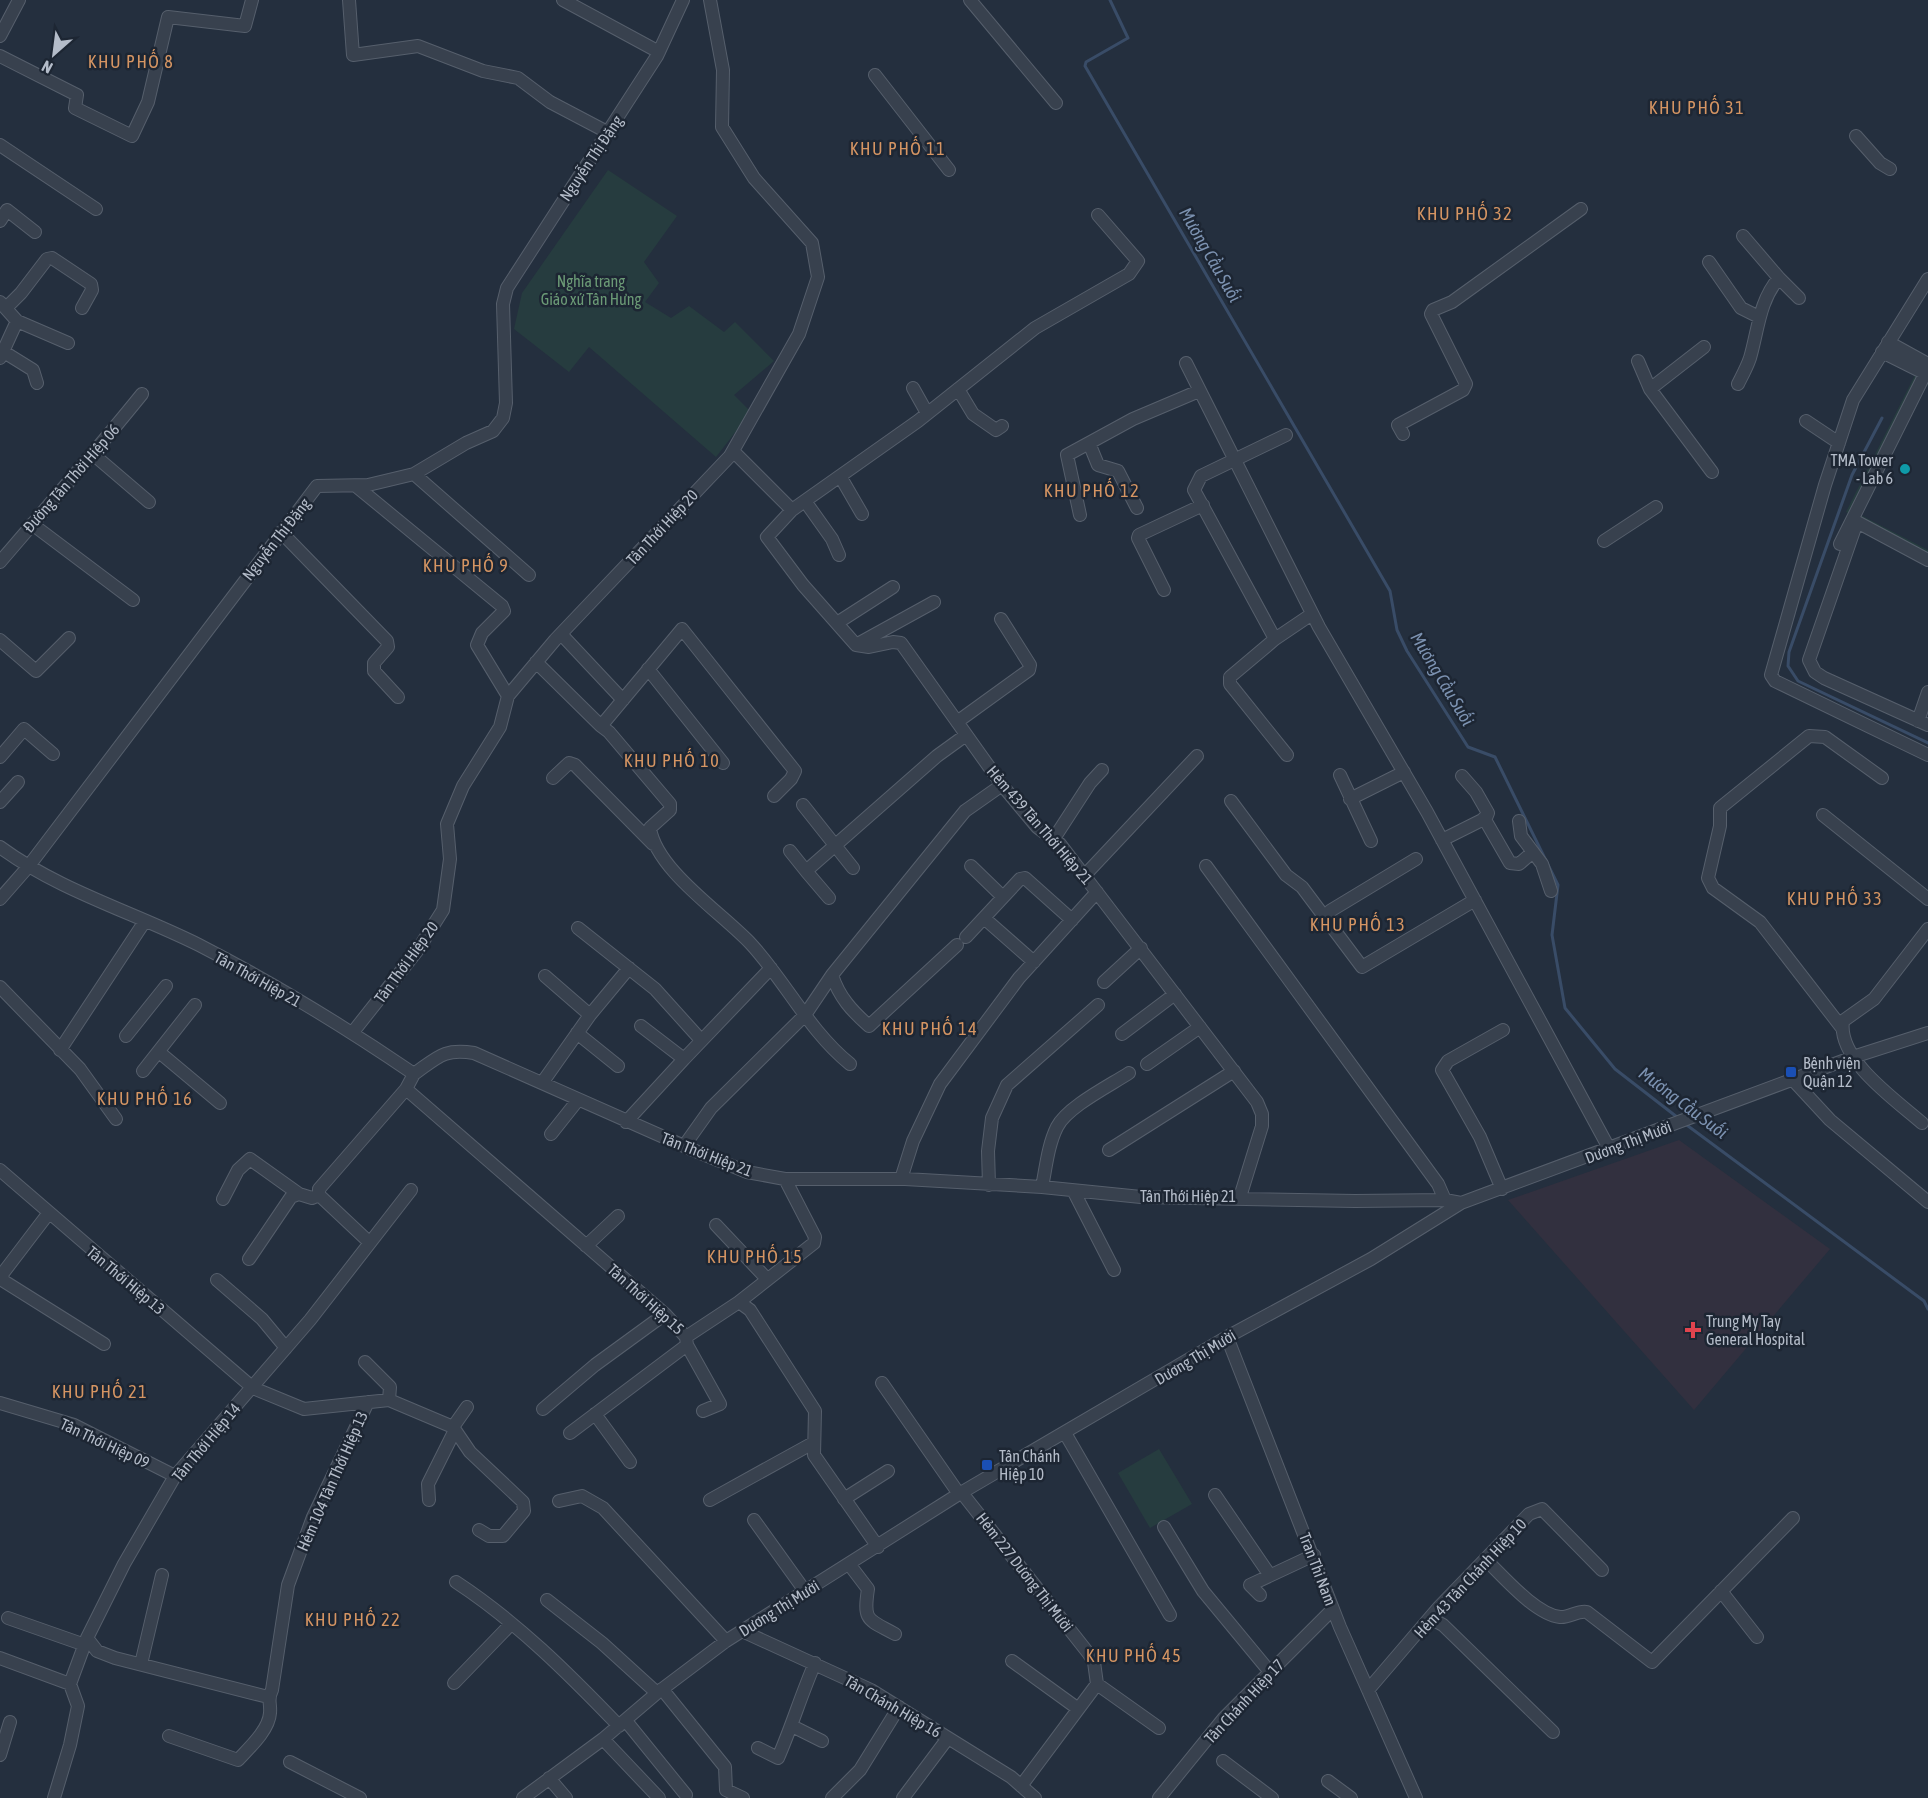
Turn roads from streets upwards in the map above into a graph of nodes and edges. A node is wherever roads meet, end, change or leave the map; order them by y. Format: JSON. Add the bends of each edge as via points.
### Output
{"nodes":[{"id":1,"x":19,"y":0,"type":"edge"},
{"id":2,"x":252,"y":0,"type":"edge"},
{"id":3,"x":350,"y":0,"type":"edge"},
{"id":4,"x":563,"y":0,"type":"edge"},
{"id":5,"x":683,"y":0,"type":"edge"},
{"id":6,"x":710,"y":0,"type":"edge"},
{"id":7,"x":970,"y":0,"type":"edge"},
{"id":8,"x":0,"y":36,"type":"edge"},
{"id":9,"x":659,"y":52,"type":"junction"},
{"id":10,"x":0,"y":56,"type":"edge"},
{"id":11,"x":875,"y":75,"type":"dead end"},
{"id":12,"x":1056,"y":103,"type":"dead end"},
{"id":13,"x":609,"y":133,"type":"junction"},
{"id":14,"x":1856,"y":136,"type":"dead end"},
{"id":15,"x":0,"y":145,"type":"edge"},
{"id":16,"x":1890,"y":169,"type":"dead end"},
{"id":17,"x":949,"y":170,"type":"dead end"},
{"id":18,"x":96,"y":209,"type":"dead end"},
{"id":19,"x":1581,"y":209,"type":"dead end"},
{"id":20,"x":1098,"y":215,"type":"dead end"},
{"id":21,"x":0,"y":221,"type":"edge"},
{"id":22,"x":35,"y":232,"type":"dead end"},
{"id":23,"x":1743,"y":236,"type":"dead end"},
{"id":24,"x":1709,"y":262,"type":"dead end"},
{"id":25,"x":1779,"y":278,"type":"junction"},
{"id":26,"x":1928,"y":279,"type":"edge"},
{"id":27,"x":1799,"y":298,"type":"dead end"},
{"id":28,"x":4,"y":304,"type":"edge"},
{"id":29,"x":82,"y":308,"type":"dead end"},
{"id":30,"x":1759,"y":317,"type":"junction"},
{"id":31,"x":17,"y":321,"type":"junction"},
{"id":32,"x":68,"y":343,"type":"dead end"},
{"id":33,"x":1704,"y":347,"type":"dead end"},
{"id":34,"x":1885,"y":347,"type":"junction"},
{"id":35,"x":2,"y":355,"type":"edge"},
{"id":36,"x":1638,"y":361,"type":"dead end"},
{"id":37,"x":1186,"y":363,"type":"dead end"},
{"id":38,"x":1927,"y":370,"type":"edge"},
{"id":39,"x":37,"y":383,"type":"dead end"},
{"id":40,"x":1738,"y":384,"type":"dead end"},
{"id":41,"x":913,"y":388,"type":"dead end"},
{"id":42,"x":958,"y":389,"type":"junction"},
{"id":43,"x":1650,"y":389,"type":"junction"},
{"id":44,"x":1199,"y":391,"type":"junction"},
{"id":45,"x":142,"y":394,"type":"dead end"},
{"id":46,"x":927,"y":413,"type":"junction"},
{"id":47,"x":1806,"y":421,"type":"dead end"},
{"id":48,"x":1002,"y":426,"type":"dead end"},
{"id":49,"x":1403,"y":434,"type":"dead end"},
{"id":50,"x":1286,"y":435,"type":"dead end"},
{"id":51,"x":1839,"y":442,"type":"junction"},
{"id":52,"x":1089,"y":443,"type":"junction"},
{"id":53,"x":733,"y":451,"type":"junction"},
{"id":54,"x":94,"y":455,"type":"junction"},
{"id":55,"x":1234,"y":459,"type":"junction"},
{"id":56,"x":1712,"y":472,"type":"dead end"},
{"id":57,"x":414,"y":474,"type":"junction"},
{"id":58,"x":840,"y":476,"type":"junction"},
{"id":59,"x":356,"y":486,"type":"junction"},
{"id":60,"x":805,"y":501,"type":"junction"},
{"id":61,"x":149,"y":502,"type":"dead end"},
{"id":62,"x":1203,"y":505,"type":"junction"},
{"id":63,"x":1656,"y":507,"type":"dead end"},
{"id":64,"x":1137,"y":508,"type":"dead end"},
{"id":65,"x":792,"y":510,"type":"junction"},
{"id":66,"x":862,"y":514,"type":"dead end"},
{"id":67,"x":1080,"y":515,"type":"dead end"},
{"id":68,"x":32,"y":524,"type":"junction"},
{"id":69,"x":282,"y":532,"type":"junction"},
{"id":70,"x":1604,"y":541,"type":"dead end"},
{"id":71,"x":1840,"y":544,"type":"dead end"},
{"id":72,"x":839,"y":555,"type":"dead end"},
{"id":73,"x":2,"y":556,"type":"edge"},
{"id":74,"x":1928,"y":560,"type":"edge"},
{"id":75,"x":529,"y":575,"type":"dead end"},
{"id":76,"x":893,"y":587,"type":"dead end"},
{"id":77,"x":1164,"y":590,"type":"dead end"},
{"id":78,"x":133,"y":600,"type":"dead end"},
{"id":79,"x":934,"y":603,"type":"dead end"},
{"id":80,"x":1312,"y":614,"type":"junction"},
{"id":81,"x":1001,"y":619,"type":"dead end"},
{"id":82,"x":837,"y":623,"type":"junction"},
{"id":83,"x":561,"y":634,"type":"junction"},
{"id":84,"x":69,"y":638,"type":"dead end"},
{"id":85,"x":1275,"y":639,"type":"junction"},
{"id":86,"x":0,"y":640,"type":"edge"},
{"id":87,"x":856,"y":645,"type":"junction"},
{"id":88,"x":536,"y":662,"type":"junction"},
{"id":89,"x":648,"y":669,"type":"junction"},
{"id":90,"x":1928,"y":692,"type":"edge"},
{"id":91,"x":508,"y":696,"type":"junction"},
{"id":92,"x":398,"y":697,"type":"dead end"},
{"id":93,"x":623,"y":700,"type":"junction"},
{"id":94,"x":957,"y":722,"type":"junction"},
{"id":95,"x":1923,"y":723,"type":"edge"},
{"id":96,"x":601,"y":726,"type":"junction"},
{"id":97,"x":966,"y":735,"type":"junction"},
{"id":98,"x":53,"y":754,"type":"dead end"},
{"id":99,"x":1287,"y":755,"type":"dead end"},
{"id":100,"x":1928,"y":755,"type":"edge"},
{"id":101,"x":0,"y":756,"type":"edge"},
{"id":102,"x":1197,"y":756,"type":"dead end"},
{"id":103,"x":723,"y":763,"type":"dead end"},
{"id":104,"x":1102,"y":770,"type":"dead end"},
{"id":105,"x":1404,"y":772,"type":"junction"},
{"id":106,"x":1340,"y":776,"type":"dead end"},
{"id":107,"x":1462,"y":776,"type":"dead end"},
{"id":108,"x":553,"y":778,"type":"dead end"},
{"id":109,"x":1882,"y":778,"type":"dead end"},
{"id":110,"x":18,"y":782,"type":"dead end"},
{"id":111,"x":1002,"y":784,"type":"junction"},
{"id":112,"x":774,"y":796,"type":"dead end"},
{"id":113,"x":1350,"y":799,"type":"junction"},
{"id":114,"x":1231,"y":801,"type":"dead end"},
{"id":115,"x":0,"y":802,"type":"edge"},
{"id":116,"x":802,"y":805,"type":"dead end"},
{"id":117,"x":1823,"y":815,"type":"dead end"},
{"id":118,"x":1484,"y":818,"type":"junction"},
{"id":119,"x":1519,"y":821,"type":"dead end"},
{"id":120,"x":1053,"y":840,"type":"junction"},
{"id":121,"x":1442,"y":840,"type":"junction"},
{"id":122,"x":1371,"y":841,"type":"dead end"},
{"id":123,"x":652,"y":844,"type":"junction"},
{"id":124,"x":835,"y":846,"type":"junction"},
{"id":125,"x":0,"y":847,"type":"edge"},
{"id":126,"x":790,"y":851,"type":"dead end"},
{"id":127,"x":1533,"y":852,"type":"junction"},
{"id":128,"x":1416,"y":859,"type":"dead end"},
{"id":129,"x":971,"y":866,"type":"dead end"},
{"id":130,"x":1206,"y":866,"type":"dead end"},
{"id":131,"x":28,"y":867,"type":"junction"},
{"id":132,"x":853,"y":868,"type":"dead end"},
{"id":133,"x":806,"y":871,"type":"junction"},
{"id":134,"x":1084,"y":875,"type":"junction"},
{"id":135,"x":1551,"y":891,"type":"dead end"},
{"id":136,"x":1097,"y":892,"type":"junction"},
{"id":137,"x":1003,"y":897,"type":"junction"},
{"id":138,"x":0,"y":898,"type":"edge"},
{"id":139,"x":829,"y":898,"type":"dead end"},
{"id":140,"x":1928,"y":899,"type":"edge"},
{"id":141,"x":1475,"y":900,"type":"junction"},
{"id":142,"x":984,"y":918,"type":"junction"},
{"id":143,"x":1072,"y":920,"type":"junction"},
{"id":144,"x":1325,"y":920,"type":"junction"},
{"id":145,"x":145,"y":921,"type":"junction"},
{"id":146,"x":578,"y":928,"type":"dead end"},
{"id":147,"x":1928,"y":929,"type":"edge"},
{"id":148,"x":1141,"y":948,"type":"junction"},
{"id":149,"x":1034,"y":962,"type":"junction"},
{"id":150,"x":629,"y":968,"type":"junction"},
{"id":151,"x":771,"y":968,"type":"junction"},
{"id":152,"x":832,"y":975,"type":"junction"},
{"id":153,"x":545,"y":976,"type":"dead end"},
{"id":154,"x":1104,"y":982,"type":"dead end"},
{"id":155,"x":166,"y":986,"type":"dead end"},
{"id":156,"x":0,"y":987,"type":"edge"},
{"id":157,"x":1175,"y":993,"type":"junction"},
{"id":158,"x":195,"y":1005,"type":"dead end"},
{"id":159,"x":1098,"y":1005,"type":"dead end"},
{"id":160,"x":590,"y":1015,"type":"junction"},
{"id":161,"x":805,"y":1015,"type":"junction"},
{"id":162,"x":641,"y":1026,"type":"dead end"},
{"id":163,"x":1200,"y":1027,"type":"junction"},
{"id":164,"x":1842,"y":1028,"type":"junction"},
{"id":165,"x":1503,"y":1030,"type":"dead end"},
{"id":166,"x":353,"y":1032,"type":"junction"},
{"id":167,"x":577,"y":1033,"type":"junction"},
{"id":168,"x":1928,"y":1033,"type":"edge"},
{"id":169,"x":1122,"y":1034,"type":"dead end"},
{"id":170,"x":126,"y":1036,"type":"dead end"},
{"id":171,"x":701,"y":1040,"type":"junction"},
{"id":172,"x":60,"y":1050,"type":"junction"},
{"id":173,"x":159,"y":1052,"type":"junction"},
{"id":174,"x":1853,"y":1058,"type":"junction"},
{"id":175,"x":684,"y":1059,"type":"junction"},
{"id":176,"x":850,"y":1064,"type":"dead end"},
{"id":177,"x":1147,"y":1064,"type":"dead end"},
{"id":178,"x":618,"y":1066,"type":"dead end"},
{"id":179,"x":143,"y":1071,"type":"dead end"},
{"id":180,"x":1234,"y":1071,"type":"junction"},
{"id":181,"x":1129,"y":1073,"type":"dead end"},
{"id":182,"x":414,"y":1074,"type":"junction"},
{"id":183,"x":1793,"y":1080,"type":"junction"},
{"id":184,"x":542,"y":1083,"type":"junction"},
{"id":185,"x":406,"y":1089,"type":"junction"},
{"id":186,"x":578,"y":1100,"type":"junction"},
{"id":187,"x":220,"y":1103,"type":"dead end"},
{"id":188,"x":116,"y":1119,"type":"dead end"},
{"id":189,"x":626,"y":1122,"type":"junction"},
{"id":190,"x":1922,"y":1123,"type":"dead end"},
{"id":191,"x":551,"y":1134,"type":"dead end"},
{"id":192,"x":684,"y":1146,"type":"junction"},
{"id":193,"x":1109,"y":1150,"type":"dead end"},
{"id":194,"x":1610,"y":1150,"type":"junction"},
{"id":195,"x":0,"y":1170,"type":"edge"},
{"id":196,"x":785,"y":1179,"type":"junction"},
{"id":197,"x":901,"y":1179,"type":"junction"},
{"id":198,"x":989,"y":1185,"type":"junction"},
{"id":199,"x":1042,"y":1187,"type":"junction"},
{"id":200,"x":1502,"y":1188,"type":"junction"},
{"id":201,"x":411,"y":1190,"type":"dead end"},
{"id":202,"x":1074,"y":1192,"type":"junction"},
{"id":203,"x":299,"y":1194,"type":"junction"},
{"id":204,"x":319,"y":1195,"type":"junction"},
{"id":205,"x":1240,"y":1197,"type":"junction"},
{"id":206,"x":223,"y":1199,"type":"dead end"},
{"id":207,"x":1445,"y":1200,"type":"junction"},
{"id":208,"x":1928,"y":1202,"type":"edge"},
{"id":209,"x":1461,"y":1203,"type":"junction"},
{"id":210,"x":48,"y":1214,"type":"junction"},
{"id":211,"x":618,"y":1216,"type":"dead end"},
{"id":212,"x":716,"y":1226,"type":"dead end"},
{"id":213,"x":369,"y":1242,"type":"junction"},
{"id":214,"x":586,"y":1246,"type":"junction"},
{"id":215,"x":249,"y":1259,"type":"dead end"},
{"id":216,"x":1114,"y":1270,"type":"dead end"},
{"id":217,"x":767,"y":1279,"type":"junction"},
{"id":218,"x":217,"y":1280,"type":"dead end"},
{"id":219,"x":739,"y":1302,"type":"junction"},
{"id":220,"x":665,"y":1314,"type":"junction"},
{"id":221,"x":1227,"y":1337,"type":"junction"},
{"id":222,"x":686,"y":1341,"type":"junction"},
{"id":223,"x":104,"y":1344,"type":"dead end"},
{"id":224,"x":286,"y":1348,"type":"junction"},
{"id":225,"x":365,"y":1362,"type":"dead end"},
{"id":226,"x":882,"y":1383,"type":"dead end"},
{"id":227,"x":253,"y":1388,"type":"junction"},
{"id":228,"x":389,"y":1400,"type":"junction"},
{"id":229,"x":368,"y":1402,"type":"junction"},
{"id":230,"x":0,"y":1404,"type":"edge"},
{"id":231,"x":468,"y":1407,"type":"dead end"},
{"id":232,"x":543,"y":1409,"type":"dead end"},
{"id":233,"x":702,"y":1411,"type":"dead end"},
{"id":234,"x":595,"y":1414,"type":"junction"},
{"id":235,"x":454,"y":1429,"type":"junction"},
{"id":236,"x":570,"y":1433,"type":"dead end"},
{"id":237,"x":1065,"y":1433,"type":"junction"},
{"id":238,"x":813,"y":1443,"type":"junction"},
{"id":239,"x":630,"y":1462,"type":"dead end"},
{"id":240,"x":888,"y":1471,"type":"dead end"},
{"id":241,"x":175,"y":1476,"type":"junction"},
{"id":242,"x":961,"y":1493,"type":"junction"},
{"id":243,"x":1215,"y":1495,"type":"dead end"},
{"id":244,"x":844,"y":1499,"type":"junction"},
{"id":245,"x":429,"y":1500,"type":"dead end"},
{"id":246,"x":710,"y":1500,"type":"dead end"},
{"id":247,"x":559,"y":1501,"type":"dead end"},
{"id":248,"x":1793,"y":1518,"type":"dead end"},
{"id":249,"x":754,"y":1520,"type":"dead end"},
{"id":250,"x":1164,"y":1527,"type":"dead end"},
{"id":251,"x":479,"y":1530,"type":"dead end"},
{"id":252,"x":878,"y":1547,"type":"junction"},
{"id":253,"x":1314,"y":1555,"type":"junction"},
{"id":254,"x":1485,"y":1559,"type":"junction"},
{"id":255,"x":849,"y":1564,"type":"junction"},
{"id":256,"x":1602,"y":1570,"type":"dead end"},
{"id":257,"x":1269,"y":1574,"type":"junction"},
{"id":258,"x":162,"y":1575,"type":"dead end"},
{"id":259,"x":456,"y":1582,"type":"dead end"},
{"id":260,"x":805,"y":1591,"type":"junction"},
{"id":261,"x":1721,"y":1591,"type":"junction"},
{"id":262,"x":1260,"y":1595,"type":"dead end"},
{"id":263,"x":547,"y":1600,"type":"dead end"},
{"id":264,"x":1333,"y":1609,"type":"junction"},
{"id":265,"x":1170,"y":1615,"type":"dead end"},
{"id":266,"x":8,"y":1618,"type":"dead end"},
{"id":267,"x":1430,"y":1618,"type":"junction"},
{"id":268,"x":511,"y":1624,"type":"junction"},
{"id":269,"x":741,"y":1631,"type":"junction"},
{"id":270,"x":895,"y":1634,"type":"dead end"},
{"id":271,"x":1757,"y":1637,"type":"dead end"},
{"id":272,"x":726,"y":1641,"type":"junction"},
{"id":273,"x":86,"y":1642,"type":"junction"},
{"id":274,"x":0,"y":1658,"type":"edge"},
{"id":275,"x":1012,"y":1661,"type":"dead end"},
{"id":276,"x":815,"y":1663,"type":"junction"},
{"id":277,"x":141,"y":1664,"type":"junction"},
{"id":278,"x":1270,"y":1672,"type":"junction"},
{"id":279,"x":454,"y":1683,"type":"dead end"},
{"id":280,"x":70,"y":1684,"type":"junction"},
{"id":281,"x":1097,"y":1684,"type":"junction"},
{"id":282,"x":1368,"y":1690,"type":"junction"},
{"id":283,"x":659,"y":1691,"type":"junction"},
{"id":284,"x":268,"y":1697,"type":"junction"},
{"id":285,"x":899,"y":1707,"type":"junction"},
{"id":286,"x":1077,"y":1708,"type":"junction"},
{"id":287,"x":10,"y":1722,"type":"dead end"},
{"id":288,"x":622,"y":1723,"type":"junction"},
{"id":289,"x":792,"y":1726,"type":"junction"},
{"id":290,"x":1159,"y":1728,"type":"dead end"},
{"id":291,"x":1553,"y":1732,"type":"dead end"},
{"id":292,"x":169,"y":1736,"type":"dead end"},
{"id":293,"x":948,"y":1738,"type":"junction"},
{"id":294,"x":603,"y":1739,"type":"junction"},
{"id":295,"x":822,"y":1741,"type":"dead end"},
{"id":296,"x":758,"y":1748,"type":"dead end"},
{"id":297,"x":0,"y":1755,"type":"edge"},
{"id":298,"x":1223,"y":1761,"type":"dead end"},
{"id":299,"x":290,"y":1762,"type":"dead end"},
{"id":300,"x":549,"y":1778,"type":"junction"},
{"id":301,"x":1328,"y":1780,"type":"dead end"},
{"id":302,"x":1021,"y":1786,"type":"junction"},
{"id":303,"x":686,"y":1795,"type":"dead end"},
{"id":304,"x":1412,"y":1796,"type":"edge"},
{"id":305,"x":1163,"y":1797,"type":"edge"},
{"id":306,"x":54,"y":1798,"type":"edge"},
{"id":307,"x":360,"y":1798,"type":"edge"},
{"id":308,"x":523,"y":1798,"type":"edge"},
{"id":309,"x":566,"y":1798,"type":"edge"},
{"id":310,"x":659,"y":1798,"type":"edge"},
{"id":311,"x":743,"y":1798,"type":"edge"},
{"id":312,"x":832,"y":1798,"type":"edge"},
{"id":313,"x":903,"y":1798,"type":"edge"},
{"id":314,"x":1035,"y":1798,"type":"edge"},
{"id":315,"x":1272,"y":1798,"type":"edge"},
{"id":316,"x":1351,"y":1798,"type":"edge"}],
"edges":[{"from":1,"to":8,"type":"street"},
{"from":2,"to":10,"type":"street","via":[[245,26],[168,17],[148,102],[132,136],[75,108],[77,96]]},
{"from":3,"to":13,"type":"street","via":[[353,55],[418,46],[483,71],[518,78],[550,102]]},
{"from":4,"to":9,"type":"street"},
{"from":5,"to":9,"type":"street","name":"Nguyễn Thị Đặng"},
{"from":6,"to":53,"type":"street","name":"Tân Thới Hiệp 20","via":[[723,70],[722,127],[754,178],[812,243],[818,277],[799,334]]},
{"from":7,"to":12,"type":"street"},
{"from":9,"to":13,"type":"street","name":"Nguyễn Thị Đặng"},
{"from":11,"to":17,"type":"street"},
{"from":13,"to":57,"type":"street","name":"Nguyễn Thị Đặng","via":[[507,288],[503,304],[503,418],[493,431]]},
{"from":14,"to":16,"type":"street"},
{"from":15,"to":18,"type":"street"},
{"from":19,"to":49,"type":"street","via":[[1452,302],[1433,310],[1431,314],[1467,384],[1398,425]]},
{"from":20,"to":42,"type":"street","via":[[1138,261],[1129,274],[1035,328]]},
{"from":21,"to":22,"type":"street","via":[[7,210]]},
{"from":23,"to":25,"type":"street"},
{"from":24,"to":30,"type":"street","via":[[1741,308]]},
{"from":25,"to":27,"type":"street"},
{"from":25,"to":30,"type":"street"},
{"from":26,"to":34,"type":"street"},
{"from":28,"to":29,"type":"street","via":[[21,293],[46,259],[52,258],[91,284],[92,290]]},
{"from":28,"to":31,"type":"street"},
{"from":30,"to":40,"type":"street","via":[[1749,361]]},
{"from":31,"to":32,"type":"street"},
{"from":31,"to":35,"type":"street"},
{"from":33,"to":43,"type":"street"},
{"from":34,"to":38,"type":"street"},
{"from":34,"to":51,"type":"street","via":[[1853,400]]},
{"from":35,"to":39,"type":"street","via":[[33,370]]},
{"from":36,"to":43,"type":"street"},
{"from":37,"to":44,"type":"street"},
{"from":38,"to":71,"type":"street"},
{"from":41,"to":46,"type":"street"},
{"from":42,"to":46,"type":"street"},
{"from":42,"to":48,"type":"street","via":[[973,414],[996,429]]},
{"from":43,"to":56,"type":"street"},
{"from":44,"to":52,"type":"street"},
{"from":44,"to":55,"type":"street"},
{"from":45,"to":54,"type":"street","name":"Đường Tân Thời Hiệp 06"},
{"from":46,"to":58,"type":"street"},
{"from":47,"to":51,"type":"street"},
{"from":50,"to":55,"type":"street"},
{"from":51,"to":100,"type":"street","via":[[1771,677]]},
{"from":52,"to":64,"type":"street","via":[[1098,465],[1118,471]]},
{"from":52,"to":67,"type":"street","via":[[1067,455]]},
{"from":53,"to":65,"type":"street"},
{"from":53,"to":83,"type":"street","name":"Tân Thới Hiệp 20"},
{"from":54,"to":61,"type":"street"},
{"from":54,"to":68,"type":"street","name":"Đường Tân Thời Hiệp 06"},
{"from":55,"to":62,"type":"street","via":[[1196,482],[1194,490]]},
{"from":55,"to":80,"type":"street"},
{"from":57,"to":59,"type":"street","name":"Nguyễn Thị Đặng"},
{"from":57,"to":75,"type":"street"},
{"from":58,"to":60,"type":"street"},
{"from":58,"to":66,"type":"street"},
{"from":59,"to":69,"type":"street","name":"Nguyễn Thị Đặng","via":[[317,486]]},
{"from":59,"to":91,"type":"street","via":[[502,606],[504,611],[482,633],[477,645]]},
{"from":60,"to":65,"type":"street"},
{"from":60,"to":72,"type":"street"},
{"from":62,"to":77,"type":"street","via":[[1139,535]]},
{"from":62,"to":85,"type":"street"},
{"from":63,"to":70,"type":"street"},
{"from":65,"to":82,"type":"street","via":[[767,537]]},
{"from":68,"to":73,"type":"street","name":"Đường Tân Thời Hiệp 06"},
{"from":68,"to":78,"type":"street"},
{"from":69,"to":92,"type":"street","via":[[387,641],[388,647],[374,663],[374,671]]},
{"from":69,"to":131,"type":"street","name":"Nguyễn Thị Đặng"},
{"from":74,"to":95,"type":"street","via":[[1857,522],[1809,660],[1819,675]]},
{"from":76,"to":82,"type":"street"},
{"from":79,"to":87,"type":"street"},
{"from":80,"to":85,"type":"street"},
{"from":80,"to":105,"type":"street"},
{"from":81,"to":94,"type":"street","via":[[1029,669]]},
{"from":82,"to":87,"type":"street"},
{"from":83,"to":88,"type":"street","name":"Tân Thới Hiệp 20"},
{"from":83,"to":93,"type":"street"},
{"from":84,"to":86,"type":"street","via":[[36,671]]},
{"from":85,"to":99,"type":"street","via":[[1230,677],[1230,684]]},
{"from":87,"to":94,"type":"street","name":"Hẻm 439 Tân Thới Hiệp 21","via":[[900,643]]},
{"from":88,"to":91,"type":"street","name":"Tân Thới Hiệp 20"},
{"from":88,"to":96,"type":"street"},
{"from":89,"to":93,"type":"street"},
{"from":89,"to":103,"type":"street"},
{"from":89,"to":112,"type":"street","via":[[682,629],[795,771]]},
{"from":90,"to":95,"type":"street"},
{"from":91,"to":166,"type":"street","name":"Tân Thới Hiệp 20","via":[[500,727],[463,786],[447,824],[450,859],[443,910],[417,951]]},
{"from":93,"to":96,"type":"street"},
{"from":94,"to":97,"type":"street","name":"Hẻm 439 Tân Thới Hiệp 21"},
{"from":96,"to":123,"type":"street","via":[[670,804],[670,810],[650,828]]},
{"from":97,"to":111,"type":"street","name":"Hẻm 439 Tân Thới Hiệp 21"},
{"from":97,"to":124,"type":"street"},
{"from":98,"to":101,"type":"street","via":[[24,729]]},
{"from":102,"to":134,"type":"street"},
{"from":104,"to":120,"type":"street"},
{"from":105,"to":113,"type":"street"},
{"from":105,"to":121,"type":"street"},
{"from":106,"to":113,"type":"street"},
{"from":107,"to":118,"type":"street","via":[[1488,813]]},
{"from":108,"to":123,"type":"street","via":[[569,764],[574,765]]},
{"from":109,"to":164,"type":"street","via":[[1824,737],[1809,736],[1720,808],[1720,826],[1707,878],[1713,888],[1760,922]]},
{"from":110,"to":115,"type":"street"},
{"from":111,"to":120,"type":"street","name":"Hẻm 439 Tân Thới Hiệp 21","via":[[1037,827]]},
{"from":111,"to":152,"type":"street","via":[[965,811]]},
{"from":113,"to":122,"type":"street"},
{"from":114,"to":144,"type":"street"},
{"from":116,"to":124,"type":"street"},
{"from":117,"to":140,"type":"street"},
{"from":118,"to":121,"type":"street"},
{"from":118,"to":127,"type":"street","via":[[1510,863],[1519,864]]},
{"from":119,"to":127,"type":"street","via":[[1521,836]]},
{"from":120,"to":134,"type":"street","name":"Hẻm 439 Tân Thới Hiệp 21"},
{"from":121,"to":141,"type":"street"},
{"from":123,"to":151,"type":"street","via":[[695,894],[750,943]]},
{"from":124,"to":132,"type":"street"},
{"from":124,"to":133,"type":"street"},
{"from":125,"to":131,"type":"street","name":"Tân Thới Hiệp 21"},
{"from":126,"to":133,"type":"street"},
{"from":127,"to":135,"type":"street","via":[[1542,864]]},
{"from":128,"to":144,"type":"street","via":[[1330,911]]},
{"from":129,"to":137,"type":"street"},
{"from":130,"to":207,"type":"street","via":[[1438,1184]]},
{"from":131,"to":138,"type":"street","name":"Nguyễn Thị Đặng"},
{"from":131,"to":145,"type":"street","name":"Tân Thới Hiệp 21"},
{"from":133,"to":139,"type":"street"},
{"from":134,"to":136,"type":"street","name":"Hẻm 439 Tân Thới Hiệp 21"},
{"from":136,"to":143,"type":"street"},
{"from":136,"to":148,"type":"street","name":"Hẻm 439 Tân Thới Hiệp 21"},
{"from":137,"to":142,"type":"street"},
{"from":137,"to":143,"type":"street","via":[[1025,878]]},
{"from":141,"to":144,"type":"street","via":[[1366,967],[1362,967]]},
{"from":141,"to":194,"type":"street"},
{"from":142,"to":149,"type":"street"},
{"from":142,"to":152,"type":"street","via":[[869,1026],[849,1008]]},
{"from":143,"to":149,"type":"street"},
{"from":145,"to":166,"type":"street","name":"Tân Thới Hiệp 21","via":[[199,946]]},
{"from":145,"to":172,"type":"street"},
{"from":146,"to":150,"type":"street"},
{"from":147,"to":164,"type":"street","via":[[1874,999],[1843,1020]]},
{"from":148,"to":154,"type":"street"},
{"from":148,"to":157,"type":"street","name":"Hẻm 439 Tân Thới Hiệp 21"},
{"from":149,"to":197,"type":"street","via":[[940,1084],[913,1141]]},
{"from":150,"to":160,"type":"street"},
{"from":150,"to":171,"type":"street","via":[[655,989]]},
{"from":151,"to":161,"type":"street"},
{"from":151,"to":171,"type":"street"},
{"from":152,"to":161,"type":"street"},
{"from":153,"to":160,"type":"street"},
{"from":155,"to":170,"type":"street"},
{"from":156,"to":172,"type":"street"},
{"from":157,"to":163,"type":"street","name":"Hẻm 439 Tân Thới Hiệp 21"},
{"from":157,"to":169,"type":"street"},
{"from":158,"to":173,"type":"street"},
{"from":159,"to":198,"type":"street","via":[[1007,1085],[992,1118]]},
{"from":160,"to":167,"type":"street"},
{"from":161,"to":176,"type":"street","via":[[832,1049]]},
{"from":161,"to":192,"type":"street","via":[[711,1108]]},
{"from":162,"to":175,"type":"street"},
{"from":163,"to":177,"type":"street"},
{"from":163,"to":180,"type":"street","name":"Hẻm 439 Tân Thới Hiệp 21"},
{"from":164,"to":174,"type":"street"},
{"from":165,"to":200,"type":"street","via":[[1448,1061],[1442,1070],[1480,1137]]},
{"from":166,"to":182,"type":"street","name":"Tân Thới Hiệp 21"},
{"from":167,"to":178,"type":"street"},
{"from":167,"to":184,"type":"street"},
{"from":168,"to":174,"type":"street","name":"Dương Thị Mười"},
{"from":171,"to":175,"type":"street"},
{"from":172,"to":188,"type":"street","via":[[80,1069]]},
{"from":173,"to":179,"type":"street"},
{"from":173,"to":187,"type":"street"},
{"from":174,"to":183,"type":"street","name":"Dương Thị Mười"},
{"from":174,"to":190,"type":"street"},
{"from":175,"to":189,"type":"street"},
{"from":180,"to":193,"type":"street"},
{"from":180,"to":205,"type":"street","name":"Hẻm 439 Tân Thới Hiệp 21","via":[[1263,1114]]},
{"from":181,"to":199,"type":"street","via":[[1072,1111],[1058,1125]]},
{"from":182,"to":184,"type":"street","name":"Tân Thới Hiệp 21","via":[[441,1055],[456,1050],[474,1053]]},
{"from":182,"to":185,"type":"street"},
{"from":183,"to":194,"type":"street","name":"Dương Thị Mười"},
{"from":183,"to":208,"type":"street","via":[[1830,1120]]},
{"from":184,"to":186,"type":"street","name":"Tân Thới Hiệp 21"},
{"from":185,"to":204,"type":"street","via":[[319,1190]]},
{"from":185,"to":214,"type":"street","name":"Tân Thới Hiệp 15"},
{"from":186,"to":189,"type":"street","name":"Tân Thới Hiệp 21"},
{"from":186,"to":191,"type":"street"},
{"from":189,"to":192,"type":"street","name":"Tân Thới Hiệp 21"},
{"from":192,"to":196,"type":"street","name":"Tân Thới Hiệp 21","via":[[747,1172]]},
{"from":194,"to":200,"type":"street","name":"Dương Thị Mười"},
{"from":195,"to":210,"type":"street","name":"Tân Thới Hiệp 13"},
{"from":196,"to":197,"type":"street","name":"Tân Thới Hiệp 21"},
{"from":196,"to":217,"type":"street","name":"Tân Thới Hiệp 15","via":[[815,1237],[814,1243]]},
{"from":197,"to":198,"type":"street","name":"Tân Thới Hiệp 21"},
{"from":198,"to":199,"type":"street","name":"Tân Thới Hiệp 21"},
{"from":199,"to":202,"type":"street","name":"Tân Thới Hiệp 21"},
{"from":200,"to":209,"type":"street","name":"Dương Thị Mười"},
{"from":201,"to":213,"type":"street","name":"Tân Thới Hiệp 14"},
{"from":202,"to":205,"type":"street","name":"Tân Thới Hiệp 21"},
{"from":202,"to":216,"type":"street"},
{"from":203,"to":204,"type":"street","via":[[312,1198]]},
{"from":203,"to":206,"type":"street","via":[[250,1159],[238,1170]]},
{"from":203,"to":215,"type":"street","via":[[291,1197]]},
{"from":204,"to":213,"type":"street"},
{"from":205,"to":207,"type":"street","name":"Tân Thới Hiệp 21"},
{"from":207,"to":209,"type":"street","name":"Tân Thới Hiệp 21"},
{"from":209,"to":221,"type":"street","name":"Dương Thị Mười","via":[[1371,1259]]},
{"from":210,"to":223,"type":"street","via":[[3,1273],[2,1280]]},
{"from":210,"to":227,"type":"street","name":"Tân Thới Hiệp 13"},
{"from":211,"to":214,"type":"street"},
{"from":212,"to":217,"type":"street"},
{"from":213,"to":224,"type":"street","name":"Tân Thới Hiệp 14"},
{"from":214,"to":220,"type":"street","name":"Tân Thới Hiệp 15"},
{"from":217,"to":219,"type":"street","name":"Tân Thới Hiệp 15"},
{"from":218,"to":224,"type":"street","via":[[262,1320]]},
{"from":219,"to":222,"type":"street","name":"Tân Thới Hiệp 15"},
{"from":219,"to":238,"type":"street","via":[[750,1310],[815,1410]]},
{"from":220,"to":222,"type":"street","name":"Tân Thới Hiệp 15"},
{"from":220,"to":232,"type":"street"},
{"from":221,"to":237,"type":"street","name":"Dương Thị Mười"},
{"from":221,"to":253,"type":"street","name":"Tran Thi Nam"},
{"from":222,"to":233,"type":"street","via":[[720,1404]]},
{"from":222,"to":234,"type":"street"},
{"from":224,"to":227,"type":"street","name":"Tân Thới Hiệp 14"},
{"from":225,"to":228,"type":"street","via":[[390,1387]]},
{"from":226,"to":242,"type":"street","name":"Hẻm 227 Dương Thị Mười"},
{"from":227,"to":229,"type":"street","name":"Tân Thới Hiệp 13","via":[[304,1408]]},
{"from":227,"to":241,"type":"street","name":"Tân Thới Hiệp 14"},
{"from":228,"to":229,"type":"street","name":"Tân Thới Hiệp 13"},
{"from":228,"to":235,"type":"street"},
{"from":229,"to":284,"type":"street","name":"Hẻm 104 Tân Thới Hiệp 13","via":[[313,1517],[288,1585]]},
{"from":230,"to":241,"type":"street","name":"Tân Thới Hiệp 09","via":[[74,1425]]},
{"from":231,"to":235,"type":"street"},
{"from":234,"to":236,"type":"street"},
{"from":234,"to":239,"type":"street"},
{"from":235,"to":245,"type":"street","via":[[428,1484]]},
{"from":235,"to":251,"type":"street","via":[[470,1452],[523,1502],[524,1511],[503,1536],[489,1536]]},
{"from":237,"to":242,"type":"street","name":"Dương Thị Mười"},
{"from":237,"to":265,"type":"street"},
{"from":238,"to":244,"type":"street","via":[[814,1455]]},
{"from":238,"to":246,"type":"street"},
{"from":240,"to":244,"type":"street"},
{"from":241,"to":273,"type":"street","name":"Tân Thới Hiệp 14","via":[[124,1564]]},
{"from":242,"to":252,"type":"street","name":"Dương Thị Mười"},
{"from":242,"to":281,"type":"street","name":"Hẻm 227 Dương Thị Mười","via":[[1089,1653]]},
{"from":243,"to":257,"type":"street"},
{"from":244,"to":252,"type":"street"},
{"from":247,"to":272,"type":"street","via":[[582,1496],[603,1508]]},
{"from":248,"to":261,"type":"street"},
{"from":249,"to":260,"type":"street"},
{"from":250,"to":278,"type":"street","via":[[1203,1591]]},
{"from":252,"to":255,"type":"street","name":"Dương Thị Mười"},
{"from":253,"to":257,"type":"street"},
{"from":253,"to":264,"type":"street","name":"Tran Thi Nam"},
{"from":254,"to":256,"type":"street","name":"Hẻm 43 Tân Chánh Hiệp 10","via":[[1529,1514],[1542,1509]]},
{"from":254,"to":261,"type":"street","via":[[1543,1612],[1562,1618],[1587,1612],[1652,1662]]},
{"from":254,"to":267,"type":"street","name":"Hẻm 43 Tân Chánh Hiệp 10"},
{"from":255,"to":260,"type":"street","name":"Dương Thị Mười"},
{"from":255,"to":270,"type":"street","via":[[868,1589],[864,1612],[867,1619]]},
{"from":257,"to":262,"type":"street","via":[[1250,1585]]},
{"from":258,"to":277,"type":"street"},
{"from":259,"to":268,"type":"street"},
{"from":260,"to":269,"type":"street","name":"Dương Thị Mười"},
{"from":261,"to":271,"type":"street"},
{"from":263,"to":283,"type":"street"},
{"from":264,"to":278,"type":"street","name":"Tân Chánh Hiệp 17"},
{"from":264,"to":282,"type":"street","name":"Tran Thi Nam"},
{"from":266,"to":273,"type":"street"},
{"from":267,"to":282,"type":"street","name":"Hẻm 43 Tân Chánh Hiệp 10"},
{"from":267,"to":291,"type":"street","via":[[1443,1625]]},
{"from":268,"to":279,"type":"street"},
{"from":268,"to":288,"type":"street"},
{"from":269,"to":272,"type":"street","name":"Dương Thị Mười"},
{"from":269,"to":276,"type":"street","name":"Tân Chánh Hiệp 16"},
{"from":272,"to":283,"type":"street","name":"Dương Thị Mười"},
{"from":273,"to":277,"type":"street","via":[[97,1651]]},
{"from":273,"to":280,"type":"street","name":"Tân Thới Hiệp 14"},
{"from":274,"to":280,"type":"street"},
{"from":275,"to":286,"type":"street"},
{"from":276,"to":285,"type":"street","name":"Tân Chánh Hiệp 16"},
{"from":276,"to":289,"type":"street"},
{"from":277,"to":284,"type":"street"},
{"from":278,"to":305,"type":"street","name":"Tân Chánh Hiệp 17","via":[[1224,1718]]},
{"from":280,"to":306,"type":"street","via":[[78,1706]]},
{"from":281,"to":286,"type":"street"},
{"from":281,"to":290,"type":"street"},
{"from":282,"to":304,"type":"street","name":"Tran Thi Nam"},
{"from":283,"to":288,"type":"street","name":"Dương Thị Mười"},
{"from":283,"to":311,"type":"street","via":[[725,1767],[726,1790]]},
{"from":284,"to":292,"type":"street","name":"Hẻm 104 Tân Thới Hiệp 13","via":[[270,1714],[238,1760]]},
{"from":285,"to":293,"type":"street","name":"Tân Chánh Hiệp 16"},
{"from":285,"to":312,"type":"street","via":[[860,1770]]},
{"from":286,"to":302,"type":"street"},
{"from":287,"to":297,"type":"street"},
{"from":288,"to":294,"type":"street","name":"Dương Thị Mười"},
{"from":288,"to":303,"type":"street"},
{"from":289,"to":295,"type":"street"},
{"from":289,"to":296,"type":"street","via":[[778,1758]]},
{"from":293,"to":302,"type":"street","name":"Tân Chánh Hiệp 16"},
{"from":293,"to":313,"type":"street"},
{"from":294,"to":300,"type":"street","name":"Dương Thị Mười"},
{"from":294,"to":310,"type":"street"},
{"from":298,"to":315,"type":"street"},
{"from":299,"to":307,"type":"street"},
{"from":300,"to":308,"type":"street","name":"Dương Thị Mười"},
{"from":300,"to":309,"type":"street"},
{"from":301,"to":316,"type":"street"},
{"from":302,"to":314,"type":"street","name":"Tân Chánh Hiệp 16"}]}
